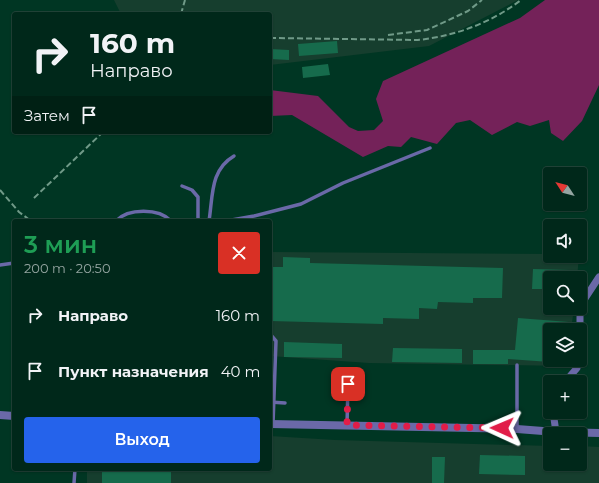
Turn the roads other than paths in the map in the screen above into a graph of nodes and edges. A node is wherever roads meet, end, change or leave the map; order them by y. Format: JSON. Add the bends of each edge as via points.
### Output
{"nodes":[{"id":1,"x":430,"y":148,"type":"dead end"},
{"id":2,"x":234,"y":156,"type":"dead end"},
{"id":3,"x":182,"y":186,"type":"dead end"},
{"id":4,"x":118,"y":219,"type":"edge"},
{"id":5,"x":168,"y":219,"type":"edge"},
{"id":6,"x":198,"y":219,"type":"edge"},
{"id":7,"x":210,"y":219,"type":"edge"},
{"id":8,"x":237,"y":219,"type":"edge"},
{"id":9,"x":12,"y":263,"type":"edge"},
{"id":10,"x":0,"y":265,"type":"edge"},
{"id":11,"x":599,"y":276,"type":"edge"},
{"id":12,"x":580,"y":323,"type":"edge"},
{"id":13,"x":272,"y":336,"type":"edge"},
{"id":14,"x":517,"y":365,"type":"dead end"},
{"id":15,"x":577,"y":367,"type":"edge"},
{"id":16,"x":571,"y":375,"type":"edge"},
{"id":17,"x":342,"y":384,"type":"dead end"},
{"id":18,"x":342,"y":401,"type":"dead end"},
{"id":19,"x":347,"y":402,"type":"junction"},
{"id":20,"x":272,"y":403,"type":"edge"},
{"id":21,"x":285,"y":403,"type":"dead end"},
{"id":22,"x":0,"y":415,"type":"edge"},
{"id":23,"x":12,"y":416,"type":"edge"},
{"id":24,"x":272,"y":424,"type":"edge"},
{"id":25,"x":347,"y":425,"type":"junction"},
{"id":26,"x":517,"y":429,"type":"junction"},
{"id":27,"x":543,"y":431,"type":"edge"},
{"id":28,"x":587,"y":432,"type":"edge"},
{"id":29,"x":599,"y":432,"type":"edge"},
{"id":30,"x":75,"y":471,"type":"edge"},
{"id":31,"x":74,"y":483,"type":"edge"}],
"edges":[{"from":1,"to":8,"type":"lane","via":[[343,183],[301,204]]},
{"from":2,"to":7,"type":"lane","via":[[219,168]]},
{"from":3,"to":6,"type":"lane","via":[[192,190],[198,197]]},
{"from":4,"to":5,"type":"lane","via":[[128,212],[159,213]]},
{"from":9,"to":10,"type":"lane"},
{"from":11,"to":12,"type":"street","via":[[580,306]]},
{"from":13,"to":20,"type":"lane","via":[[276,341]]},
{"from":14,"to":26,"type":"lane"},
{"from":15,"to":16,"type":"street"},
{"from":17,"to":19,"type":"lane","via":[[348,384]]},
{"from":18,"to":19,"type":"lane"},
{"from":19,"to":25,"type":"lane"},
{"from":20,"to":21,"type":"lane"},
{"from":20,"to":24,"type":"lane"},
{"from":22,"to":23,"type":"street"},
{"from":24,"to":25,"type":"street"},
{"from":25,"to":26,"type":"street"},
{"from":26,"to":27,"type":"street"},
{"from":28,"to":29,"type":"street"},
{"from":30,"to":31,"type":"lane"}]}
